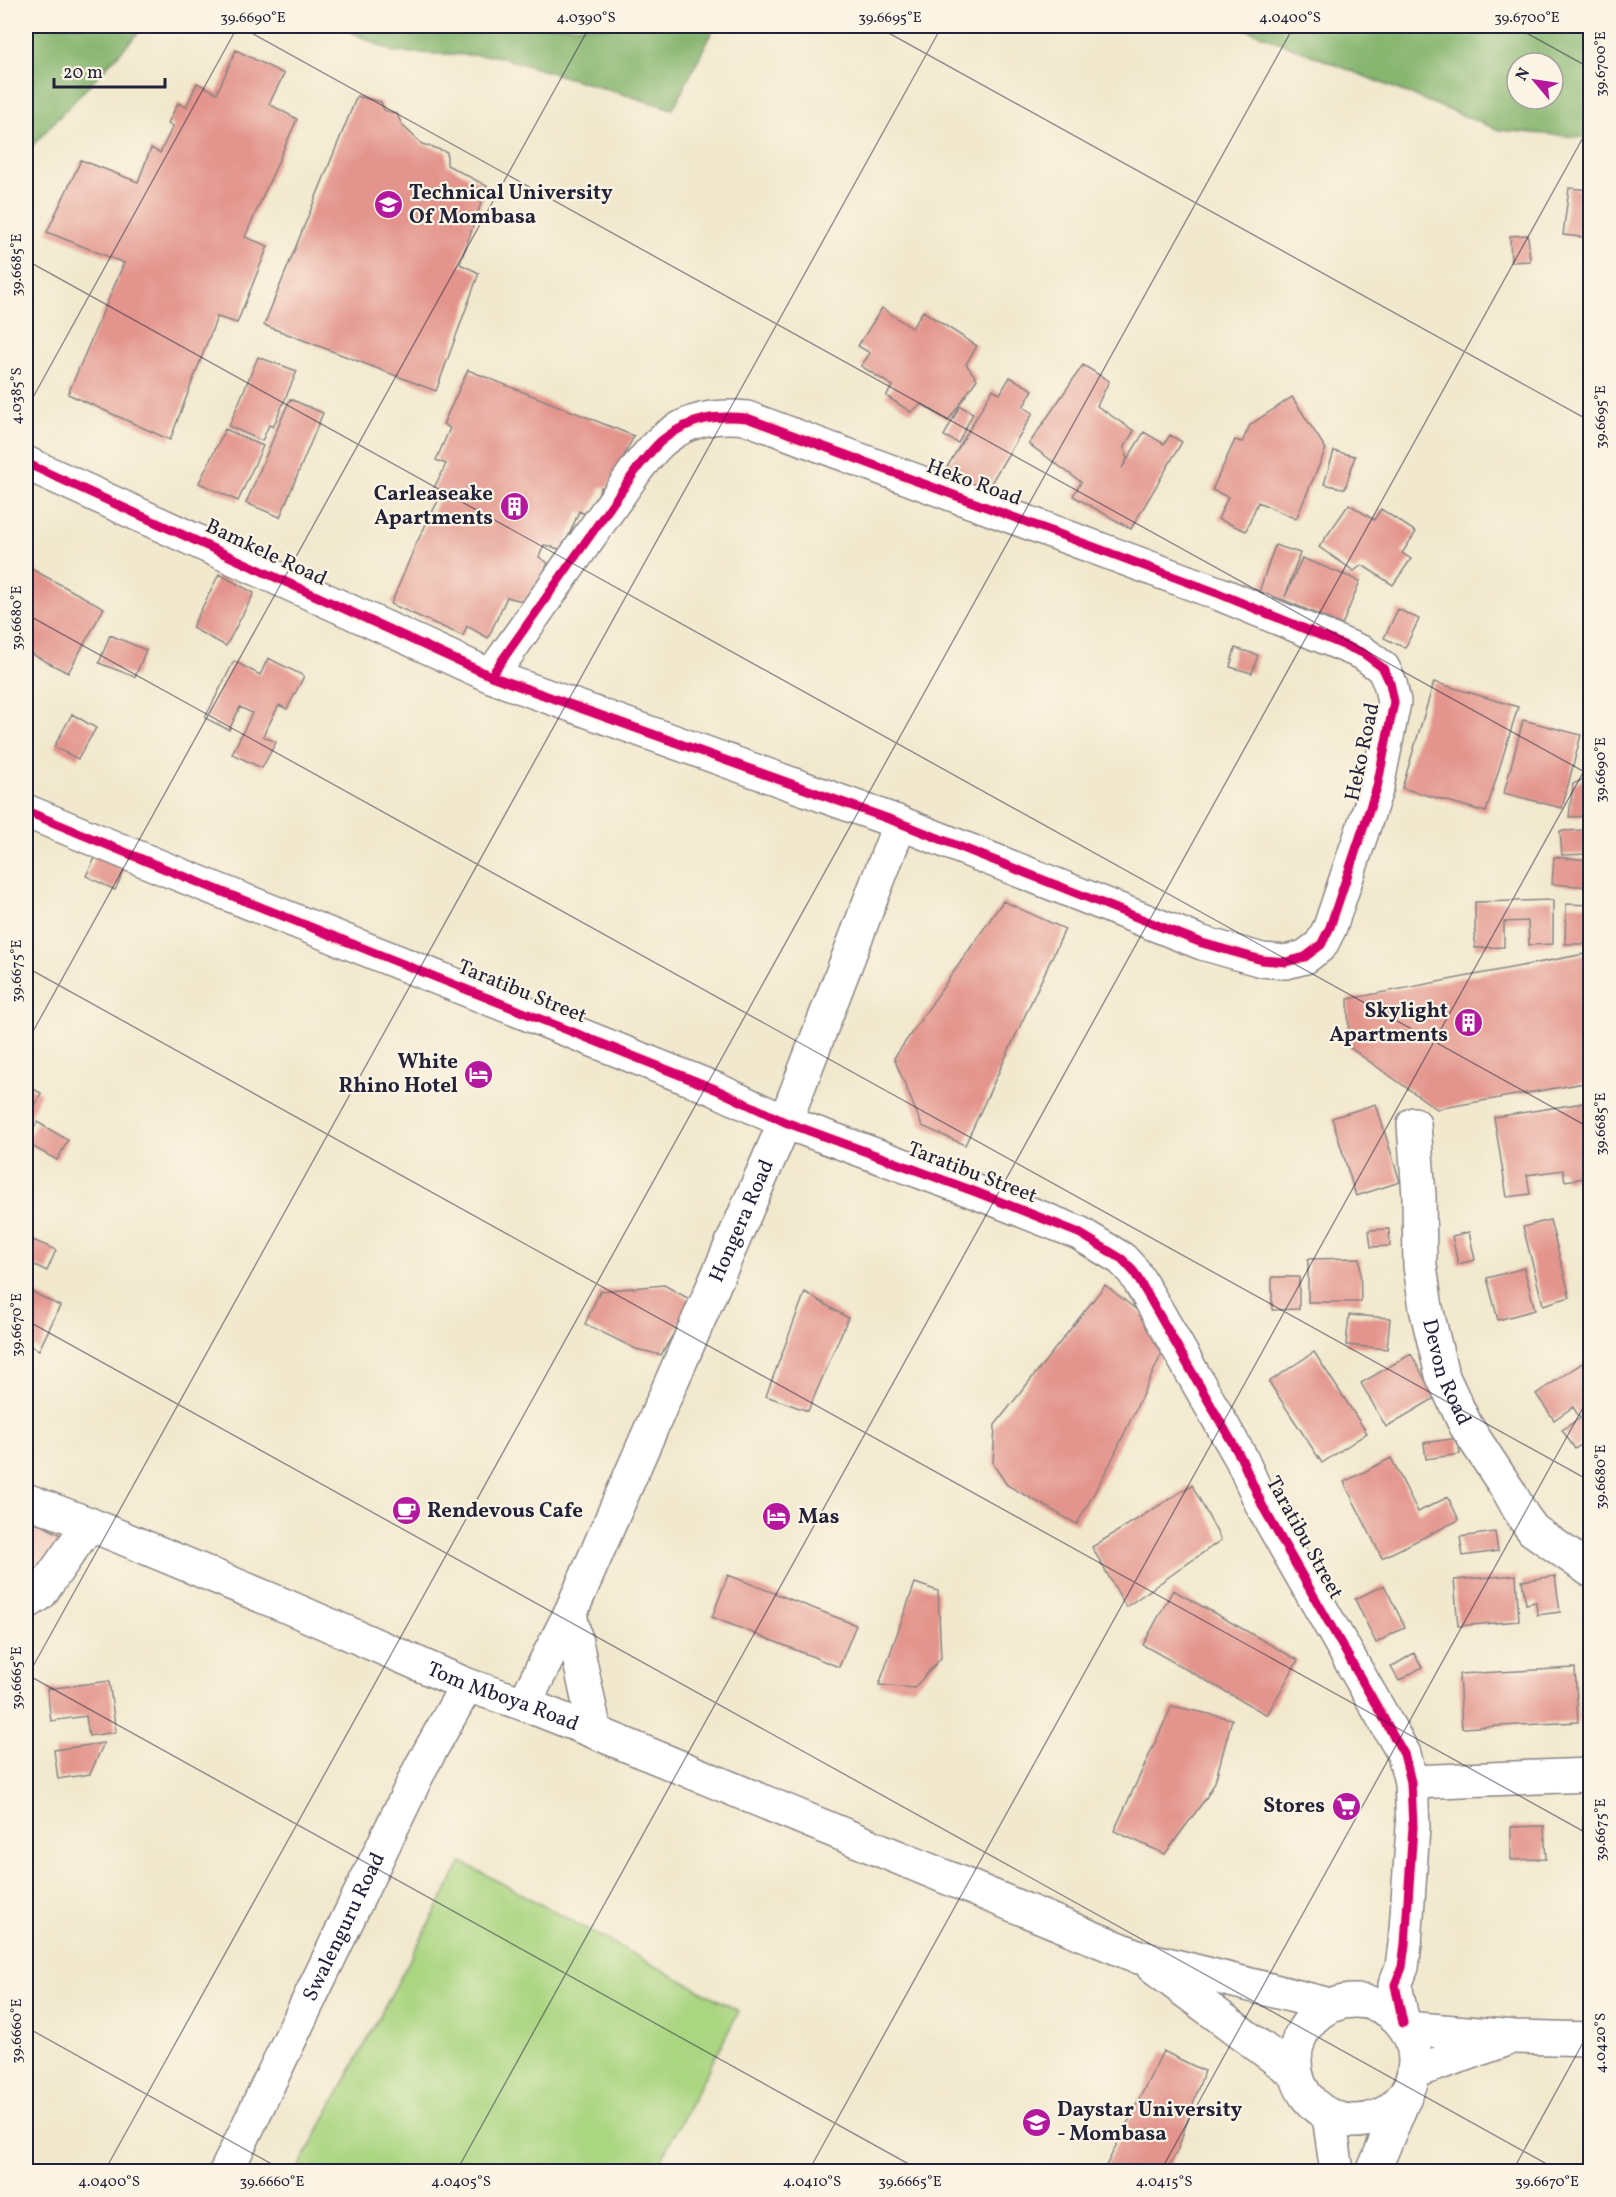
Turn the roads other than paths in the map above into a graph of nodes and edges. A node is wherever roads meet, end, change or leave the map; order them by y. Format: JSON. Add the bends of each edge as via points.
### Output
{"nodes":[{"id":1,"x":26,"y":463,"type":"edge"},
{"id":2,"x":491,"y":676,"type":"junction"},
{"id":3,"x":26,"y":811,"type":"edge"},
{"id":4,"x":900,"y":823,"type":"junction"},
{"id":5,"x":785,"y":1122,"type":"junction"},
{"id":6,"x":1414,"y":1124,"type":"dead end"},
{"id":7,"x":26,"y":1500,"type":"edge"},
{"id":8,"x":88,"y":1524,"type":"junction"},
{"id":9,"x":1590,"y":1570,"type":"edge"},
{"id":10,"x":26,"y":1603,"type":"edge"},
{"id":11,"x":570,"y":1614,"type":"junction"},
{"id":12,"x":467,"y":1685,"type":"junction"},
{"id":13,"x":524,"y":1704,"type":"junction"},
{"id":14,"x":595,"y":1732,"type":"junction"},
{"id":15,"x":1590,"y":1775,"type":"edge"},
{"id":16,"x":1411,"y":1782,"type":"junction"},
{"id":17,"x":1139,"y":1957,"type":"junction"},
{"id":18,"x":1330,"y":2005,"type":"junction"},
{"id":19,"x":1404,"y":2025,"type":"junction"},
{"id":20,"x":1515,"y":2037,"type":"junction"},
{"id":21,"x":1590,"y":2039,"type":"edge"},
{"id":22,"x":1295,"y":2073,"type":"junction"},
{"id":23,"x":1411,"y":2082,"type":"junction"},
{"id":24,"x":1329,"y":2116,"type":"junction"},
{"id":25,"x":226,"y":2172,"type":"edge"},
{"id":26,"x":1337,"y":2172,"type":"edge"},
{"id":27,"x":1373,"y":2172,"type":"edge"}],
"edges":[{"from":1,"to":2,"type":"street","name":"Bamkele Road"},
{"from":2,"to":4,"type":"street","name":"Heko Road"},
{"from":2,"to":4,"type":"street","name":"Heko Road","via":[[639,466],[665,438],[694,422],[720,415],[747,418],[1220,594],[1363,653],[1383,668],[1390,683],[1394,702],[1377,787],[1330,927],[1321,945],[1305,957],[1286,963],[1202,943]]},
{"from":3,"to":5,"type":"street","name":"Taratibu Street","via":[[715,1089]]},
{"from":4,"to":5,"type":"street","name":"Hongera Road"},
{"from":5,"to":11,"type":"street","name":"Hongera Road"},
{"from":5,"to":16,"type":"street","name":"Taratibu Street","via":[[1079,1233],[1122,1259],[1134,1272],[1241,1458],[1263,1507],[1404,1754]]},
{"from":6,"to":9,"type":"street","name":"Devon Road","via":[[1420,1266],[1442,1375],[1466,1426],[1528,1522]]},
{"from":7,"to":8,"type":"street","name":"Tom Mboya Road"},
{"from":8,"to":10,"type":"street","via":[[40,1593]]},
{"from":8,"to":12,"type":"street","name":"Tom Mboya Road"},
{"from":11,"to":13,"type":"street","name":"Hongera Road"},
{"from":11,"to":14,"type":"street"},
{"from":12,"to":13,"type":"street","name":"Tom Mboya Road"},
{"from":12,"to":25,"type":"street","name":"Swalenguru Road","via":[[421,1767]]},
{"from":13,"to":14,"type":"street","name":"Tom Mboya Road"},
{"from":14,"to":17,"type":"street","name":"Tom Mboya Road"},
{"from":15,"to":16,"type":"street"},
{"from":16,"to":19,"type":"street","name":"Taratibu Street","via":[[1411,1869],[1402,1967],[1395,1985]]},
{"from":17,"to":18,"type":"street"},
{"from":17,"to":22,"type":"street"},
{"from":18,"to":19,"type":"street","via":[[1350,2000],[1370,2002],[1388,2009]]},
{"from":18,"to":22,"type":"street","via":[[1309,2021],[1296,2045]]},
{"from":19,"to":20,"type":"street"},
{"from":19,"to":23,"type":"street","via":[[1415,2049]]},
{"from":20,"to":21,"type":"street"},
{"from":20,"to":23,"type":"street"},
{"from":22,"to":24,"type":"street","via":[[1307,2098]]},
{"from":23,"to":24,"type":"street","via":[[1394,2107],[1377,2117],[1357,2122]]},
{"from":23,"to":27,"type":"street"},
{"from":24,"to":26,"type":"street"}]}
